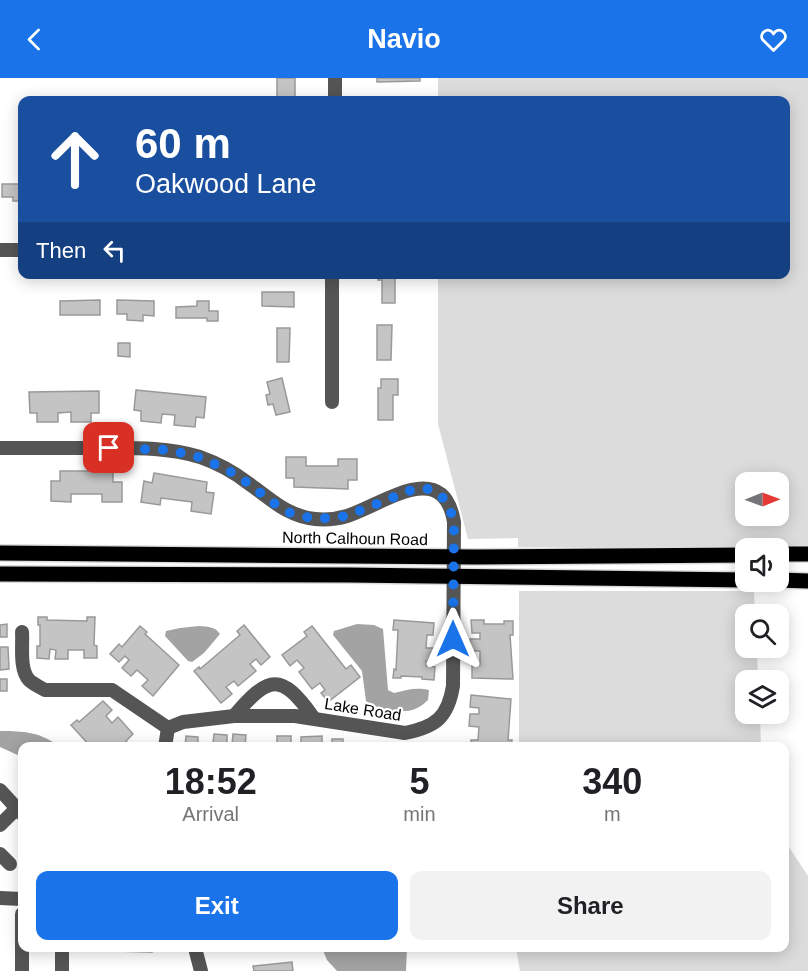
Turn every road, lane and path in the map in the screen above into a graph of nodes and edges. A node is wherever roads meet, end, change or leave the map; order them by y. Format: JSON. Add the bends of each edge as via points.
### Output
{"nodes":[{"id":1,"x":335,"y":78,"type":"edge"},
{"id":2,"x":335,"y":96,"type":"edge"},
{"id":3,"x":0,"y":250,"type":"edge"},
{"id":4,"x":18,"y":250,"type":"edge"},
{"id":5,"x":332,"y":279,"type":"edge"},
{"id":6,"x":332,"y":402,"type":"dead end"},
{"id":7,"x":0,"y":448,"type":"edge"},
{"id":8,"x":0,"y":554,"type":"edge"},
{"id":9,"x":232,"y":554,"type":"junction"},
{"id":10,"x":789,"y":554,"type":"edge"},
{"id":11,"x":808,"y":554,"type":"edge"},
{"id":12,"x":735,"y":555,"type":"edge"},
{"id":13,"x":453,"y":557,"type":"junction"},
{"id":14,"x":0,"y":574,"type":"edge"},
{"id":15,"x":232,"y":575,"type":"junction"},
{"id":16,"x":452,"y":577,"type":"junction"},
{"id":17,"x":735,"y":580,"type":"edge"},
{"id":18,"x":789,"y":580,"type":"edge"},
{"id":19,"x":808,"y":580,"type":"edge"},
{"id":20,"x":22,"y":632,"type":"dead end"},
{"id":21,"x":234,"y":716,"type":"junction"},
{"id":22,"x":313,"y":717,"type":"junction"},
{"id":23,"x":168,"y":728,"type":"junction"},
{"id":24,"x":166,"y":742,"type":"edge"},
{"id":25,"x":0,"y":790,"type":"edge"},
{"id":26,"x":18,"y":809,"type":"edge"},
{"id":27,"x":18,"y":812,"type":"edge"},
{"id":28,"x":0,"y":825,"type":"edge"},
{"id":29,"x":0,"y":898,"type":"edge"},
{"id":30,"x":18,"y":899,"type":"edge"},
{"id":31,"x":22,"y":952,"type":"edge"},
{"id":32,"x":62,"y":952,"type":"edge"},
{"id":33,"x":196,"y":952,"type":"edge"},
{"id":34,"x":22,"y":971,"type":"edge"},
{"id":35,"x":62,"y":971,"type":"edge"},
{"id":36,"x":201,"y":971,"type":"edge"}],
"edges":[{"from":1,"to":2,"type":"street"},
{"from":3,"to":4,"type":"street"},
{"from":5,"to":6,"type":"street"},
{"from":7,"to":13,"type":"street","name":"Lake Road","via":[[153,448],[184,453],[237,475],[292,514],[316,519],[347,516],[408,490],[430,489],[444,497],[452,509]]},
{"from":8,"to":9,"type":"main road","name":"North Calhoun Road"},
{"from":9,"to":13,"type":"main road","name":"North Calhoun Road"},
{"from":9,"to":15,"type":"main road"},
{"from":10,"to":11,"type":"main road"},
{"from":12,"to":13,"type":"main road","name":"North Calhoun Road"},
{"from":13,"to":16,"type":"street","name":"Lake Road"},
{"from":14,"to":15,"type":"main road"},
{"from":15,"to":16,"type":"main road"},
{"from":16,"to":17,"type":"main road"},
{"from":16,"to":22,"type":"street","name":"Lake Road","via":[[453,686],[444,714],[421,730],[405,733]]},
{"from":18,"to":19,"type":"main road"},
{"from":20,"to":23,"type":"street","via":[[27,677],[45,690],[112,690]]},
{"from":21,"to":22,"type":"street","name":"Lake Road"},
{"from":21,"to":22,"type":"street","via":[[256,691],[276,683],[291,690]]},
{"from":21,"to":23,"type":"street","name":"Lake Road","via":[[183,722]]},
{"from":23,"to":24,"type":"street"},
{"from":25,"to":26,"type":"street"},
{"from":27,"to":28,"type":"street"},
{"from":29,"to":30,"type":"street"},
{"from":31,"to":34,"type":"street"},
{"from":32,"to":35,"type":"street"},
{"from":33,"to":36,"type":"street"}]}
